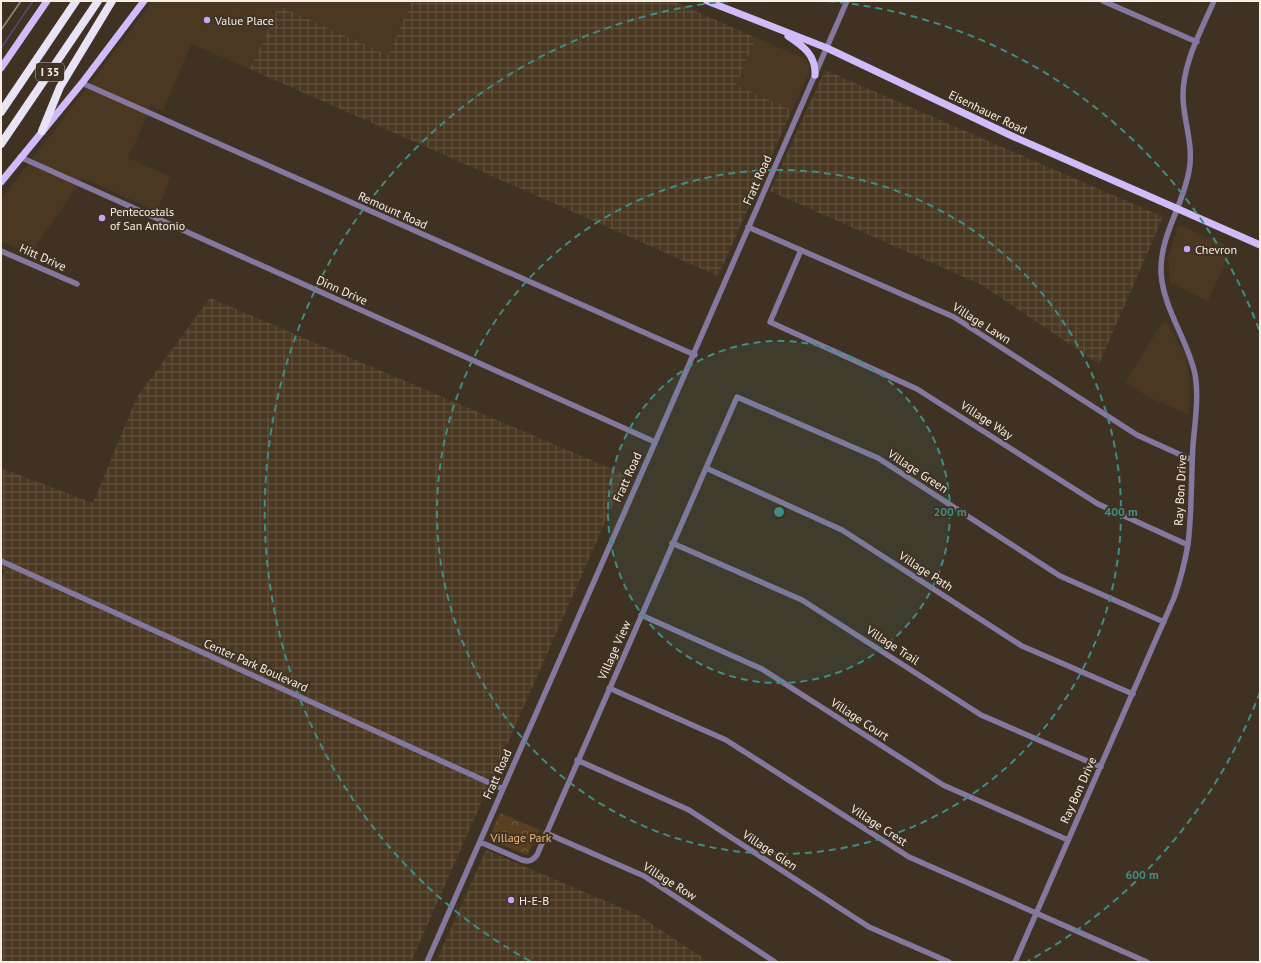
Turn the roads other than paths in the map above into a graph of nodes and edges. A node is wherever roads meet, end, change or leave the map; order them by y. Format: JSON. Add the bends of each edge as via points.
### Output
{"nodes":[{"id":1,"x":47,"y":1,"type":"edge"},
{"id":2,"x":76,"y":1,"type":"edge"},
{"id":3,"x":98,"y":1,"type":"edge"},
{"id":4,"x":112,"y":1,"type":"edge"},
{"id":5,"x":144,"y":1,"type":"edge"},
{"id":6,"x":706,"y":1,"type":"edge"},
{"id":7,"x":847,"y":1,"type":"edge"},
{"id":8,"x":1103,"y":1,"type":"edge"},
{"id":9,"x":1214,"y":1,"type":"edge"},
{"id":10,"x":772,"y":26,"type":"junction"},
{"id":11,"x":1197,"y":42,"type":"junction"},
{"id":12,"x":827,"y":48,"type":"junction"},
{"id":13,"x":1,"y":68,"type":"edge"},
{"id":14,"x":815,"y":75,"type":"junction"},
{"id":15,"x":82,"y":83,"type":"junction"},
{"id":16,"x":1,"y":112,"type":"edge"},
{"id":17,"x":42,"y":131,"type":"junction"},
{"id":18,"x":1,"y":144,"type":"edge"},
{"id":19,"x":20,"y":157,"type":"junction"},
{"id":20,"x":1,"y":182,"type":"edge"},
{"id":21,"x":1176,"y":208,"type":"junction"},
{"id":22,"x":748,"y":227,"type":"junction"},
{"id":23,"x":1260,"y":245,"type":"edge"},
{"id":24,"x":801,"y":250,"type":"junction"},
{"id":25,"x":1,"y":251,"type":"edge"},
{"id":26,"x":77,"y":284,"type":"dead end"},
{"id":27,"x":695,"y":355,"type":"junction"},
{"id":28,"x":737,"y":397,"type":"joint"},
{"id":29,"x":655,"y":442,"type":"junction"},
{"id":30,"x":1192,"y":460,"type":"junction"},
{"id":31,"x":706,"y":468,"type":"junction"},
{"id":32,"x":672,"y":543,"type":"junction"},
{"id":33,"x":1188,"y":545,"type":"junction"},
{"id":34,"x":1,"y":561,"type":"edge"},
{"id":35,"x":641,"y":615,"type":"junction"},
{"id":36,"x":1164,"y":622,"type":"junction"},
{"id":37,"x":609,"y":688,"type":"junction"},
{"id":38,"x":1133,"y":694,"type":"junction"},
{"id":39,"x":578,"y":760,"type":"junction"},
{"id":40,"x":1100,"y":767,"type":"junction"},
{"id":41,"x":503,"y":789,"type":"junction"},
{"id":42,"x":546,"y":833,"type":"junction"},
{"id":43,"x":1068,"y":840,"type":"junction"},
{"id":44,"x":480,"y":842,"type":"junction"},
{"id":45,"x":1036,"y":914,"type":"junction"},
{"id":46,"x":427,"y":962,"type":"edge"},
{"id":47,"x":775,"y":962,"type":"edge"},
{"id":48,"x":950,"y":962,"type":"edge"},
{"id":49,"x":1015,"y":962,"type":"edge"},
{"id":50,"x":1147,"y":962,"type":"edge"}],
"edges":[{"from":1,"to":13,"type":"main road"},
{"from":2,"to":16,"type":"highway","number":"I 35"},
{"from":3,"to":18,"type":"highway","number":"I 35"},
{"from":4,"to":17,"type":"highway","via":[[60,87]]},
{"from":5,"to":15,"type":"main road"},
{"from":6,"to":10,"type":"main road","name":"Eisenhauer Road"},
{"from":7,"to":12,"type":"street","name":"Fratt Road"},
{"from":8,"to":11,"type":"street"},
{"from":9,"to":11,"type":"street","name":"Ray Bon Drive"},
{"from":10,"to":12,"type":"main road","name":"Eisenhauer Road"},
{"from":10,"to":14,"type":"main road","via":[[808,51],[814,63]]},
{"from":11,"to":21,"type":"street","name":"Ray Bon Drive","via":[[1186,70],[1183,92],[1184,115],[1190,141],[1190,162],[1187,182]]},
{"from":12,"to":14,"type":"street","name":"Fratt Road"},
{"from":12,"to":21,"type":"main road","name":"Eisenhauer Road","via":[[1012,136]]},
{"from":14,"to":22,"type":"street","name":"Fratt Road"},
{"from":15,"to":17,"type":"main road"},
{"from":15,"to":27,"type":"street","name":"Remount Road"},
{"from":17,"to":19,"type":"main road"},
{"from":19,"to":20,"type":"main road"},
{"from":19,"to":29,"type":"street","name":"Dinn Drive"},
{"from":21,"to":23,"type":"main road","name":"Eisenhauer Road"},
{"from":21,"to":30,"type":"street","name":"Ray Bon Drive","via":[[1162,248],[1161,272],[1169,311],[1185,342],[1195,376],[1196,411]]},
{"from":22,"to":24,"type":"street","name":"Village Lawn"},
{"from":22,"to":27,"type":"street","name":"Fratt Road"},
{"from":24,"to":30,"type":"street","name":"Village Lawn","via":[[954,317],[1137,435]]},
{"from":24,"to":33,"type":"street","name":"Village Way","via":[[770,322],[917,388],[1098,504]]},
{"from":25,"to":26,"type":"street","name":"Hitt Drive"},
{"from":27,"to":29,"type":"street","name":"Fratt Road"},
{"from":28,"to":31,"type":"street","name":"Village View"},
{"from":28,"to":36,"type":"street","name":"Village Green","via":[[878,458],[1060,576]]},
{"from":29,"to":41,"type":"street","name":"Fratt Road"},
{"from":30,"to":33,"type":"street","name":"Ray Bon Drive"},
{"from":31,"to":32,"type":"street","name":"Village View"},
{"from":31,"to":38,"type":"street","name":"Village Path","via":[[842,530],[1022,646]]},
{"from":32,"to":35,"type":"street","name":"Village View"},
{"from":32,"to":40,"type":"street","name":"Village Trail","via":[[802,600],[980,715]]},
{"from":33,"to":36,"type":"street","name":"Ray Bon Drive","via":[[1178,586]]},
{"from":34,"to":41,"type":"street","name":"Center Park Boulevard"},
{"from":35,"to":37,"type":"street","name":"Village View"},
{"from":35,"to":43,"type":"street","name":"Village Court","via":[[762,669],[943,785]]},
{"from":36,"to":38,"type":"street","name":"Ray Bon Drive"},
{"from":37,"to":39,"type":"street","name":"Village View"},
{"from":37,"to":45,"type":"street","name":"Village Crest","via":[[726,740],[909,857]]},
{"from":38,"to":40,"type":"street","name":"Ray Bon Drive"},
{"from":39,"to":42,"type":"street","name":"Village View"},
{"from":39,"to":48,"type":"street","name":"Village Glen","via":[[689,810],[869,927]]},
{"from":40,"to":43,"type":"street","name":"Ray Bon Drive"},
{"from":41,"to":44,"type":"street","name":"Fratt Road"},
{"from":42,"to":44,"type":"street","name":"Village View","via":[[537,855],[529,862]]},
{"from":42,"to":47,"type":"street","name":"Village Row","via":[[644,876]]},
{"from":43,"to":45,"type":"street","name":"Ray Bon Drive"},
{"from":44,"to":46,"type":"street","name":"Fratt Road"},
{"from":45,"to":49,"type":"street","name":"Ray Bon Drive"},
{"from":45,"to":50,"type":"street","name":"Village Crest"}]}
